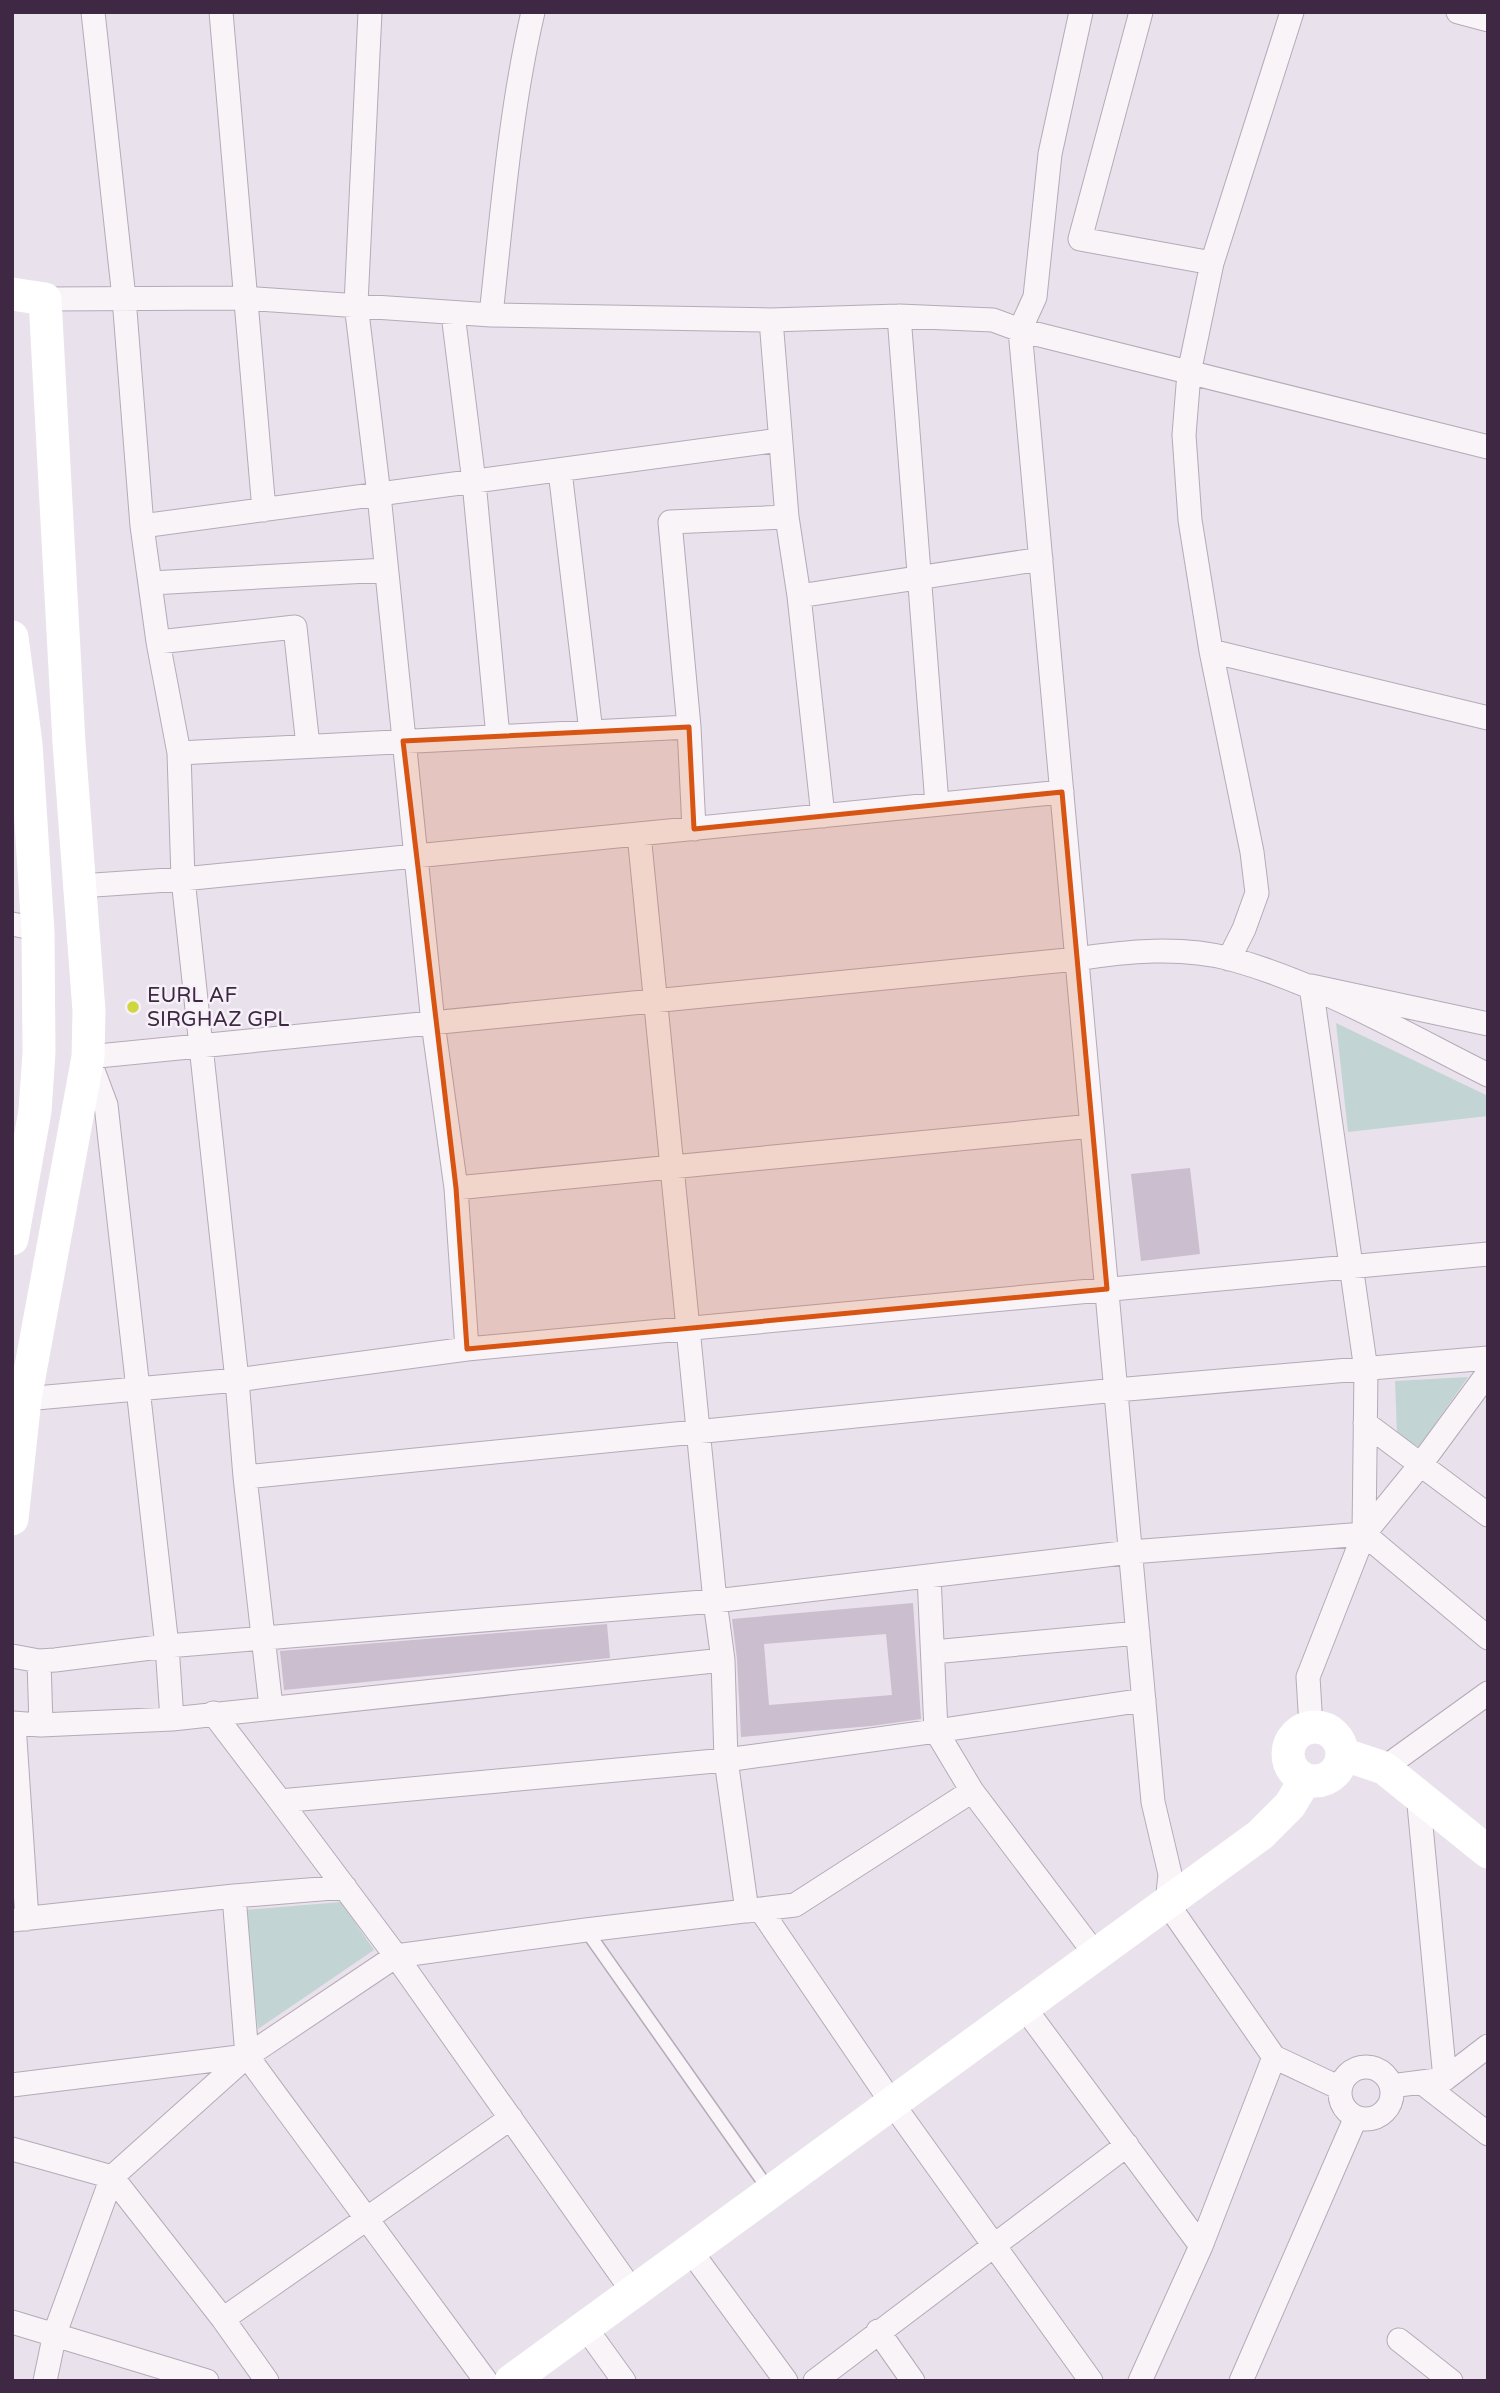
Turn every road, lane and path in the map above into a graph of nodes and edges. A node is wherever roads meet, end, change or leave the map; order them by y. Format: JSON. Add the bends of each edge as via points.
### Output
{"nodes":[{"id":1,"x":93,"y":12,"type":"edge"},
{"id":2,"x":221,"y":12,"type":"edge"},
{"id":3,"x":370,"y":12,"type":"edge"},
{"id":4,"x":533,"y":12,"type":"edge"},
{"id":5,"x":1081,"y":12,"type":"edge"},
{"id":6,"x":1141,"y":12,"type":"edge"},
{"id":7,"x":1292,"y":12,"type":"edge"},
{"id":8,"x":1458,"y":12,"type":"edge"},
{"id":9,"x":1488,"y":20,"type":"edge"},
{"id":10,"x":1212,"y":263,"type":"junction"},
{"id":11,"x":12,"y":294,"type":"edge"},
{"id":12,"x":124,"y":298,"type":"junction"},
{"id":13,"x":244,"y":298,"type":"junction"},
{"id":14,"x":45,"y":299,"type":"junction"},
{"id":15,"x":356,"y":304,"type":"junction"},
{"id":16,"x":453,"y":314,"type":"junction"},
{"id":17,"x":491,"y":315,"type":"junction"},
{"id":18,"x":898,"y":316,"type":"junction"},
{"id":19,"x":771,"y":320,"type":"junction"},
{"id":20,"x":1020,"y":330,"type":"junction"},
{"id":21,"x":1189,"y":373,"type":"junction"},
{"id":22,"x":779,"y":440,"type":"junction"},
{"id":23,"x":1488,"y":447,"type":"edge"},
{"id":24,"x":560,"y":471,"type":"junction"},
{"id":25,"x":474,"y":482,"type":"junction"},
{"id":26,"x":379,"y":495,"type":"junction"},
{"id":27,"x":264,"y":510,"type":"junction"},
{"id":28,"x":787,"y":517,"type":"junction"},
{"id":29,"x":142,"y":526,"type":"junction"},
{"id":30,"x":1041,"y":559,"type":"junction"},
{"id":31,"x":386,"y":570,"type":"junction"},
{"id":32,"x":920,"y":578,"type":"junction"},
{"id":33,"x":151,"y":583,"type":"junction"},
{"id":34,"x":799,"y":596,"type":"junction"},
{"id":35,"x":12,"y":637,"type":"edge"},
{"id":36,"x":158,"y":642,"type":"junction"},
{"id":37,"x":1211,"y":652,"type":"junction"},
{"id":38,"x":1488,"y":718,"type":"edge"},
{"id":39,"x":689,"y":727,"type":"junction"},
{"id":40,"x":591,"y":732,"type":"junction"},
{"id":41,"x":498,"y":737,"type":"junction"},
{"id":42,"x":403,"y":741,"type":"junction"},
{"id":43,"x":308,"y":746,"type":"junction"},
{"id":44,"x":180,"y":753,"type":"junction"},
{"id":45,"x":1062,"y":792,"type":"junction"},
{"id":46,"x":937,"y":804,"type":"junction"},
{"id":47,"x":823,"y":816,"type":"junction"},
{"id":48,"x":694,"y":829,"type":"junction"},
{"id":49,"x":639,"y":834,"type":"junction"},
{"id":50,"x":416,"y":856,"type":"junction"},
{"id":51,"x":183,"y":879,"type":"junction"},
{"id":52,"x":80,"y":886,"type":"junction"},
{"id":53,"x":25,"y":926,"type":"edge"},
{"id":54,"x":1077,"y":959,"type":"junction"},
{"id":55,"x":1229,"y":959,"type":"junction"},
{"id":56,"x":1311,"y":986,"type":"junction"},
{"id":57,"x":655,"y":1001,"type":"junction"},
{"id":58,"x":433,"y":1023,"type":"junction"},
{"id":59,"x":1488,"y":1024,"type":"edge"},
{"id":60,"x":202,"y":1047,"type":"junction"},
{"id":61,"x":88,"y":1057,"type":"junction"},
{"id":62,"x":1488,"y":1074,"type":"edge"},
{"id":63,"x":1092,"y":1126,"type":"junction"},
{"id":64,"x":672,"y":1167,"type":"junction"},
{"id":65,"x":456,"y":1188,"type":"junction"},
{"id":66,"x":12,"y":1239,"type":"edge"},
{"id":67,"x":1488,"y":1254,"type":"edge"},
{"id":68,"x":1352,"y":1266,"type":"junction"},
{"id":69,"x":1107,"y":1289,"type":"junction"},
{"id":70,"x":688,"y":1328,"type":"junction"},
{"id":71,"x":467,"y":1349,"type":"junction"},
{"id":72,"x":1488,"y":1358,"type":"edge"},
{"id":73,"x":1366,"y":1370,"type":"junction"},
{"id":74,"x":1488,"y":1374,"type":"edge"},
{"id":75,"x":237,"y":1380,"type":"junction"},
{"id":76,"x":138,"y":1388,"type":"junction"},
{"id":77,"x":1116,"y":1390,"type":"junction"},
{"id":78,"x":25,"y":1399,"type":"junction"},
{"id":79,"x":1365,"y":1423,"type":"junction"},
{"id":80,"x":698,"y":1432,"type":"junction"},
{"id":81,"x":1421,"y":1464,"type":"junction"},
{"id":82,"x":245,"y":1477,"type":"junction"},
{"id":83,"x":1488,"y":1515,"type":"edge"},
{"id":84,"x":12,"y":1519,"type":"edge"},
{"id":85,"x":1364,"y":1534,"type":"junction"},
{"id":86,"x":1131,"y":1552,"type":"junction"},
{"id":87,"x":929,"y":1576,"type":"junction"},
{"id":88,"x":715,"y":1601,"type":"junction"},
{"id":89,"x":1138,"y":1633,"type":"junction"},
{"id":90,"x":264,"y":1638,"type":"junction"},
{"id":91,"x":1488,"y":1638,"type":"edge"},
{"id":92,"x":167,"y":1646,"type":"junction"},
{"id":93,"x":933,"y":1652,"type":"junction"},
{"id":94,"x":12,"y":1656,"type":"edge"},
{"id":95,"x":723,"y":1660,"type":"junction"},
{"id":96,"x":39,"y":1661,"type":"junction"},
{"id":97,"x":1488,"y":1693,"type":"edge"},
{"id":98,"x":1144,"y":1700,"type":"junction"},
{"id":99,"x":271,"y":1707,"type":"junction"},
{"id":100,"x":213,"y":1713,"type":"junction"},
{"id":101,"x":172,"y":1719,"type":"junction"},
{"id":102,"x":13,"y":1724,"type":"edge"},
{"id":103,"x":41,"y":1725,"type":"junction"},
{"id":104,"x":1311,"y":1727,"type":"junction"},
{"id":105,"x":936,"y":1731,"type":"junction"},
{"id":106,"x":1342,"y":1754,"type":"junction"},
{"id":107,"x":726,"y":1760,"type":"junction"},
{"id":108,"x":1384,"y":1768,"type":"junction"},
{"id":109,"x":1305,"y":1780,"type":"junction"},
{"id":110,"x":972,"y":1791,"type":"junction"},
{"id":111,"x":1418,"y":1794,"type":"junction"},
{"id":112,"x":280,"y":1801,"type":"junction"},
{"id":113,"x":1488,"y":1852,"type":"edge"},
{"id":114,"x":345,"y":1887,"type":"junction"},
{"id":115,"x":234,"y":1896,"type":"junction"},
{"id":116,"x":1167,"y":1903,"type":"junction"},
{"id":117,"x":753,"y":1910,"type":"junction"},
{"id":118,"x":19,"y":1919,"type":"edge"},
{"id":119,"x":586,"y":1930,"type":"junction"},
{"id":120,"x":1096,"y":1955,"type":"junction"},
{"id":121,"x":396,"y":1956,"type":"junction"},
{"id":122,"x":1024,"y":2007,"type":"junction"},
{"id":123,"x":1488,"y":2046,"type":"edge"},
{"id":124,"x":247,"y":2056,"type":"junction"},
{"id":125,"x":1274,"y":2057,"type":"junction"},
{"id":126,"x":1445,"y":2079,"type":"junction"},
{"id":127,"x":1420,"y":2082,"type":"junction"},
{"id":128,"x":12,"y":2085,"type":"edge"},
{"id":129,"x":1391,"y":2086,"type":"junction"},
{"id":130,"x":1340,"y":2088,"type":"junction"},
{"id":131,"x":892,"y":2104,"type":"junction"},
{"id":132,"x":1356,"y":2117,"type":"junction"},
{"id":133,"x":511,"y":2118,"type":"junction"},
{"id":134,"x":1488,"y":2134,"type":"edge"},
{"id":135,"x":1127,"y":2145,"type":"junction"},
{"id":136,"x":12,"y":2149,"type":"edge"},
{"id":137,"x":113,"y":2177,"type":"junction"},
{"id":138,"x":770,"y":2192,"type":"junction"},
{"id":139,"x":367,"y":2218,"type":"junction"},
{"id":140,"x":992,"y":2245,"type":"junction"},
{"id":141,"x":1200,"y":2246,"type":"junction"},
{"id":142,"x":690,"y":2250,"type":"junction"},
{"id":143,"x":634,"y":2292,"type":"junction"},
{"id":144,"x":223,"y":2319,"type":"junction"},
{"id":145,"x":12,"y":2322,"type":"edge"},
{"id":146,"x":585,"y":2327,"type":"junction"},
{"id":147,"x":878,"y":2331,"type":"junction"},
{"id":148,"x":55,"y":2333,"type":"junction"},
{"id":149,"x":1399,"y":2340,"type":"dead end"},
{"id":150,"x":45,"y":2381,"type":"edge"},
{"id":151,"x":207,"y":2381,"type":"edge"},
{"id":152,"x":267,"y":2381,"type":"edge"},
{"id":153,"x":486,"y":2381,"type":"edge"},
{"id":154,"x":511,"y":2381,"type":"edge"},
{"id":155,"x":624,"y":2381,"type":"edge"},
{"id":156,"x":786,"y":2381,"type":"edge"},
{"id":157,"x":815,"y":2381,"type":"edge"},
{"id":158,"x":913,"y":2381,"type":"edge"},
{"id":159,"x":1091,"y":2381,"type":"edge"},
{"id":160,"x":1140,"y":2381,"type":"edge"},
{"id":161,"x":1241,"y":2381,"type":"edge"},
{"id":162,"x":1451,"y":2381,"type":"edge"}],
"edges":[{"from":1,"to":12,"type":"street"},
{"from":2,"to":13,"type":"street"},
{"from":3,"to":15,"type":"street"},
{"from":4,"to":17,"type":"street","via":[[506,174]]},
{"from":5,"to":20,"type":"street","via":[[1049,154],[1035,297]]},
{"from":6,"to":10,"type":"street","via":[[1080,239]]},
{"from":7,"to":10,"type":"street"},
{"from":8,"to":9,"type":"street"},
{"from":10,"to":21,"type":"street"},
{"from":11,"to":14,"type":"street"},
{"from":12,"to":13,"type":"street"},
{"from":12,"to":14,"type":"street"},
{"from":12,"to":29,"type":"street"},
{"from":13,"to":15,"type":"street"},
{"from":13,"to":27,"type":"street"},
{"from":14,"to":52,"type":"street"},
{"from":15,"to":16,"type":"street"},
{"from":15,"to":26,"type":"street"},
{"from":16,"to":17,"type":"street"},
{"from":16,"to":25,"type":"street"},
{"from":17,"to":19,"type":"street"},
{"from":18,"to":19,"type":"street"},
{"from":18,"to":20,"type":"street","via":[[993,320]]},
{"from":18,"to":32,"type":"street"},
{"from":19,"to":22,"type":"street"},
{"from":20,"to":21,"type":"street"},
{"from":20,"to":30,"type":"street"},
{"from":21,"to":23,"type":"street"},
{"from":21,"to":37,"type":"street","via":[[1184,435],[1190,520]]},
{"from":22,"to":24,"type":"street"},
{"from":22,"to":28,"type":"street"},
{"from":24,"to":25,"type":"street"},
{"from":24,"to":40,"type":"street"},
{"from":25,"to":26,"type":"street"},
{"from":25,"to":41,"type":"street"},
{"from":26,"to":27,"type":"street"},
{"from":26,"to":31,"type":"street"},
{"from":27,"to":29,"type":"street"},
{"from":28,"to":34,"type":"street"},
{"from":28,"to":39,"type":"street","via":[[670,522]]},
{"from":29,"to":33,"type":"street"},
{"from":30,"to":32,"type":"street"},
{"from":30,"to":45,"type":"street"},
{"from":31,"to":33,"type":"street"},
{"from":31,"to":42,"type":"street"},
{"from":32,"to":34,"type":"street"},
{"from":32,"to":46,"type":"street"},
{"from":33,"to":36,"type":"street"},
{"from":34,"to":47,"type":"street"},
{"from":35,"to":53,"type":"street","via":[[26,744]]},
{"from":36,"to":43,"type":"street","via":[[295,627]]},
{"from":36,"to":44,"type":"street"},
{"from":37,"to":38,"type":"street"},
{"from":37,"to":55,"type":"street","via":[[1252,852],[1256,893]]},
{"from":39,"to":40,"type":"street"},
{"from":39,"to":48,"type":"street"},
{"from":40,"to":41,"type":"street"},
{"from":41,"to":42,"type":"street"},
{"from":42,"to":43,"type":"street"},
{"from":42,"to":50,"type":"street"},
{"from":43,"to":44,"type":"street"},
{"from":44,"to":51,"type":"street"},
{"from":45,"to":46,"type":"street"},
{"from":45,"to":54,"type":"street"},
{"from":46,"to":47,"type":"street"},
{"from":47,"to":48,"type":"street"},
{"from":48,"to":49,"type":"street"},
{"from":49,"to":50,"type":"street"},
{"from":49,"to":57,"type":"street"},
{"from":50,"to":51,"type":"street"},
{"from":50,"to":58,"type":"street"},
{"from":51,"to":52,"type":"street"},
{"from":51,"to":60,"type":"street"},
{"from":52,"to":61,"type":"street"},
{"from":53,"to":66,"type":"street","via":[[39,1052],[35,1111]]},
{"from":54,"to":55,"type":"street","via":[[1168,951]]},
{"from":54,"to":57,"type":"street"},
{"from":54,"to":63,"type":"street"},
{"from":55,"to":56,"type":"street"},
{"from":56,"to":59,"type":"street"},
{"from":56,"to":62,"type":"street"},
{"from":56,"to":68,"type":"street"},
{"from":57,"to":58,"type":"street"},
{"from":57,"to":64,"type":"street"},
{"from":58,"to":60,"type":"street"},
{"from":58,"to":65,"type":"street"},
{"from":60,"to":61,"type":"street"},
{"from":60,"to":75,"type":"street"},
{"from":61,"to":76,"type":"street","via":[[106,1105]]},
{"from":61,"to":78,"type":"street"},
{"from":63,"to":64,"type":"street"},
{"from":63,"to":69,"type":"street"},
{"from":64,"to":65,"type":"street"},
{"from":64,"to":70,"type":"street"},
{"from":65,"to":71,"type":"street"},
{"from":67,"to":68,"type":"street"},
{"from":68,"to":69,"type":"street"},
{"from":68,"to":73,"type":"street"},
{"from":69,"to":70,"type":"street"},
{"from":69,"to":77,"type":"street"},
{"from":70,"to":71,"type":"street"},
{"from":70,"to":80,"type":"street"},
{"from":71,"to":75,"type":"street"},
{"from":72,"to":73,"type":"street"},
{"from":73,"to":77,"type":"street"},
{"from":73,"to":79,"type":"street"},
{"from":74,"to":81,"type":"street"},
{"from":75,"to":76,"type":"street"},
{"from":75,"to":82,"type":"street"},
{"from":76,"to":78,"type":"street"},
{"from":76,"to":92,"type":"street"},
{"from":77,"to":80,"type":"street"},
{"from":77,"to":86,"type":"street"},
{"from":78,"to":84,"type":"street"},
{"from":79,"to":81,"type":"street"},
{"from":79,"to":85,"type":"street"},
{"from":80,"to":82,"type":"street"},
{"from":80,"to":88,"type":"street"},
{"from":81,"to":83,"type":"street"},
{"from":81,"to":85,"type":"street"},
{"from":82,"to":90,"type":"street"},
{"from":85,"to":86,"type":"street"},
{"from":85,"to":91,"type":"street"},
{"from":85,"to":104,"type":"street","via":[[1308,1677]]},
{"from":86,"to":87,"type":"street"},
{"from":86,"to":89,"type":"street"},
{"from":87,"to":88,"type":"street"},
{"from":87,"to":93,"type":"street"},
{"from":88,"to":90,"type":"street"},
{"from":88,"to":95,"type":"street"},
{"from":89,"to":93,"type":"street"},
{"from":89,"to":98,"type":"street"},
{"from":90,"to":92,"type":"street"},
{"from":90,"to":99,"type":"street"},
{"from":92,"to":96,"type":"street"},
{"from":92,"to":101,"type":"street"},
{"from":93,"to":105,"type":"street"},
{"from":94,"to":96,"type":"street"},
{"from":95,"to":99,"type":"street"},
{"from":95,"to":107,"type":"street"},
{"from":96,"to":103,"type":"street"},
{"from":97,"to":108,"type":"street"},
{"from":98,"to":105,"type":"street"},
{"from":98,"to":116,"type":"street","via":[[1153,1802],[1170,1874]]},
{"from":99,"to":100,"type":"street"},
{"from":100,"to":101,"type":"street"},
{"from":100,"to":112,"type":"street"},
{"from":101,"to":103,"type":"street"},
{"from":102,"to":103,"type":"street"},
{"from":102,"to":118,"type":"street"},
{"from":104,"to":106,"type":"street","via":[[1336,1737]]},
{"from":104,"to":109,"type":"street","via":[[1295,1735],[1287,1751],[1291,1768]]},
{"from":105,"to":107,"type":"street"},
{"from":105,"to":110,"type":"street"},
{"from":106,"to":108,"type":"street"},
{"from":106,"to":109,"type":"street","via":[[1330,1777]]},
{"from":107,"to":112,"type":"street"},
{"from":107,"to":117,"type":"street"},
{"from":108,"to":111,"type":"street"},
{"from":109,"to":116,"type":"street","via":[[1290,1805],[1260,1835]]},
{"from":110,"to":117,"type":"street","via":[[795,1905]]},
{"from":110,"to":120,"type":"street"},
{"from":111,"to":113,"type":"street"},
{"from":111,"to":126,"type":"street"},
{"from":112,"to":114,"type":"street"},
{"from":114,"to":115,"type":"street"},
{"from":114,"to":121,"type":"street"},
{"from":115,"to":118,"type":"street"},
{"from":115,"to":124,"type":"street"},
{"from":116,"to":120,"type":"street"},
{"from":116,"to":125,"type":"street"},
{"from":117,"to":119,"type":"street"},
{"from":117,"to":131,"type":"street"},
{"from":119,"to":121,"type":"street"},
{"from":119,"to":138,"type":"lane"},
{"from":120,"to":122,"type":"street"},
{"from":121,"to":124,"type":"street"},
{"from":121,"to":133,"type":"street"},
{"from":122,"to":131,"type":"street"},
{"from":122,"to":135,"type":"street"},
{"from":123,"to":126,"type":"street"},
{"from":124,"to":128,"type":"street"},
{"from":124,"to":137,"type":"street"},
{"from":124,"to":139,"type":"street"},
{"from":125,"to":130,"type":"street"},
{"from":125,"to":141,"type":"street"},
{"from":126,"to":127,"type":"street"},
{"from":127,"to":129,"type":"street"},
{"from":127,"to":134,"type":"street"},
{"from":129,"to":130,"type":"street","via":[[1382,2073],[1366,2067],[1349,2073]]},
{"from":129,"to":132,"type":"street","via":[[1390,2103],[1380,2115]]},
{"from":130,"to":132,"type":"street","via":[[1343,2105]]},
{"from":131,"to":138,"type":"street"},
{"from":131,"to":140,"type":"street"},
{"from":132,"to":161,"type":"street"},
{"from":133,"to":139,"type":"street"},
{"from":133,"to":143,"type":"street"},
{"from":135,"to":140,"type":"street"},
{"from":135,"to":141,"type":"street"},
{"from":136,"to":137,"type":"street"},
{"from":137,"to":144,"type":"street"},
{"from":137,"to":148,"type":"street"},
{"from":138,"to":142,"type":"street"},
{"from":139,"to":144,"type":"street"},
{"from":139,"to":153,"type":"street"},
{"from":140,"to":147,"type":"street"},
{"from":140,"to":159,"type":"street"},
{"from":141,"to":160,"type":"street"},
{"from":142,"to":143,"type":"street"},
{"from":142,"to":156,"type":"street"},
{"from":143,"to":146,"type":"street"},
{"from":144,"to":152,"type":"street"},
{"from":145,"to":148,"type":"street"},
{"from":146,"to":154,"type":"street"},
{"from":146,"to":155,"type":"street"},
{"from":147,"to":157,"type":"street"},
{"from":147,"to":158,"type":"street"},
{"from":148,"to":150,"type":"street"},
{"from":148,"to":151,"type":"street"},
{"from":149,"to":162,"type":"street"}]}
